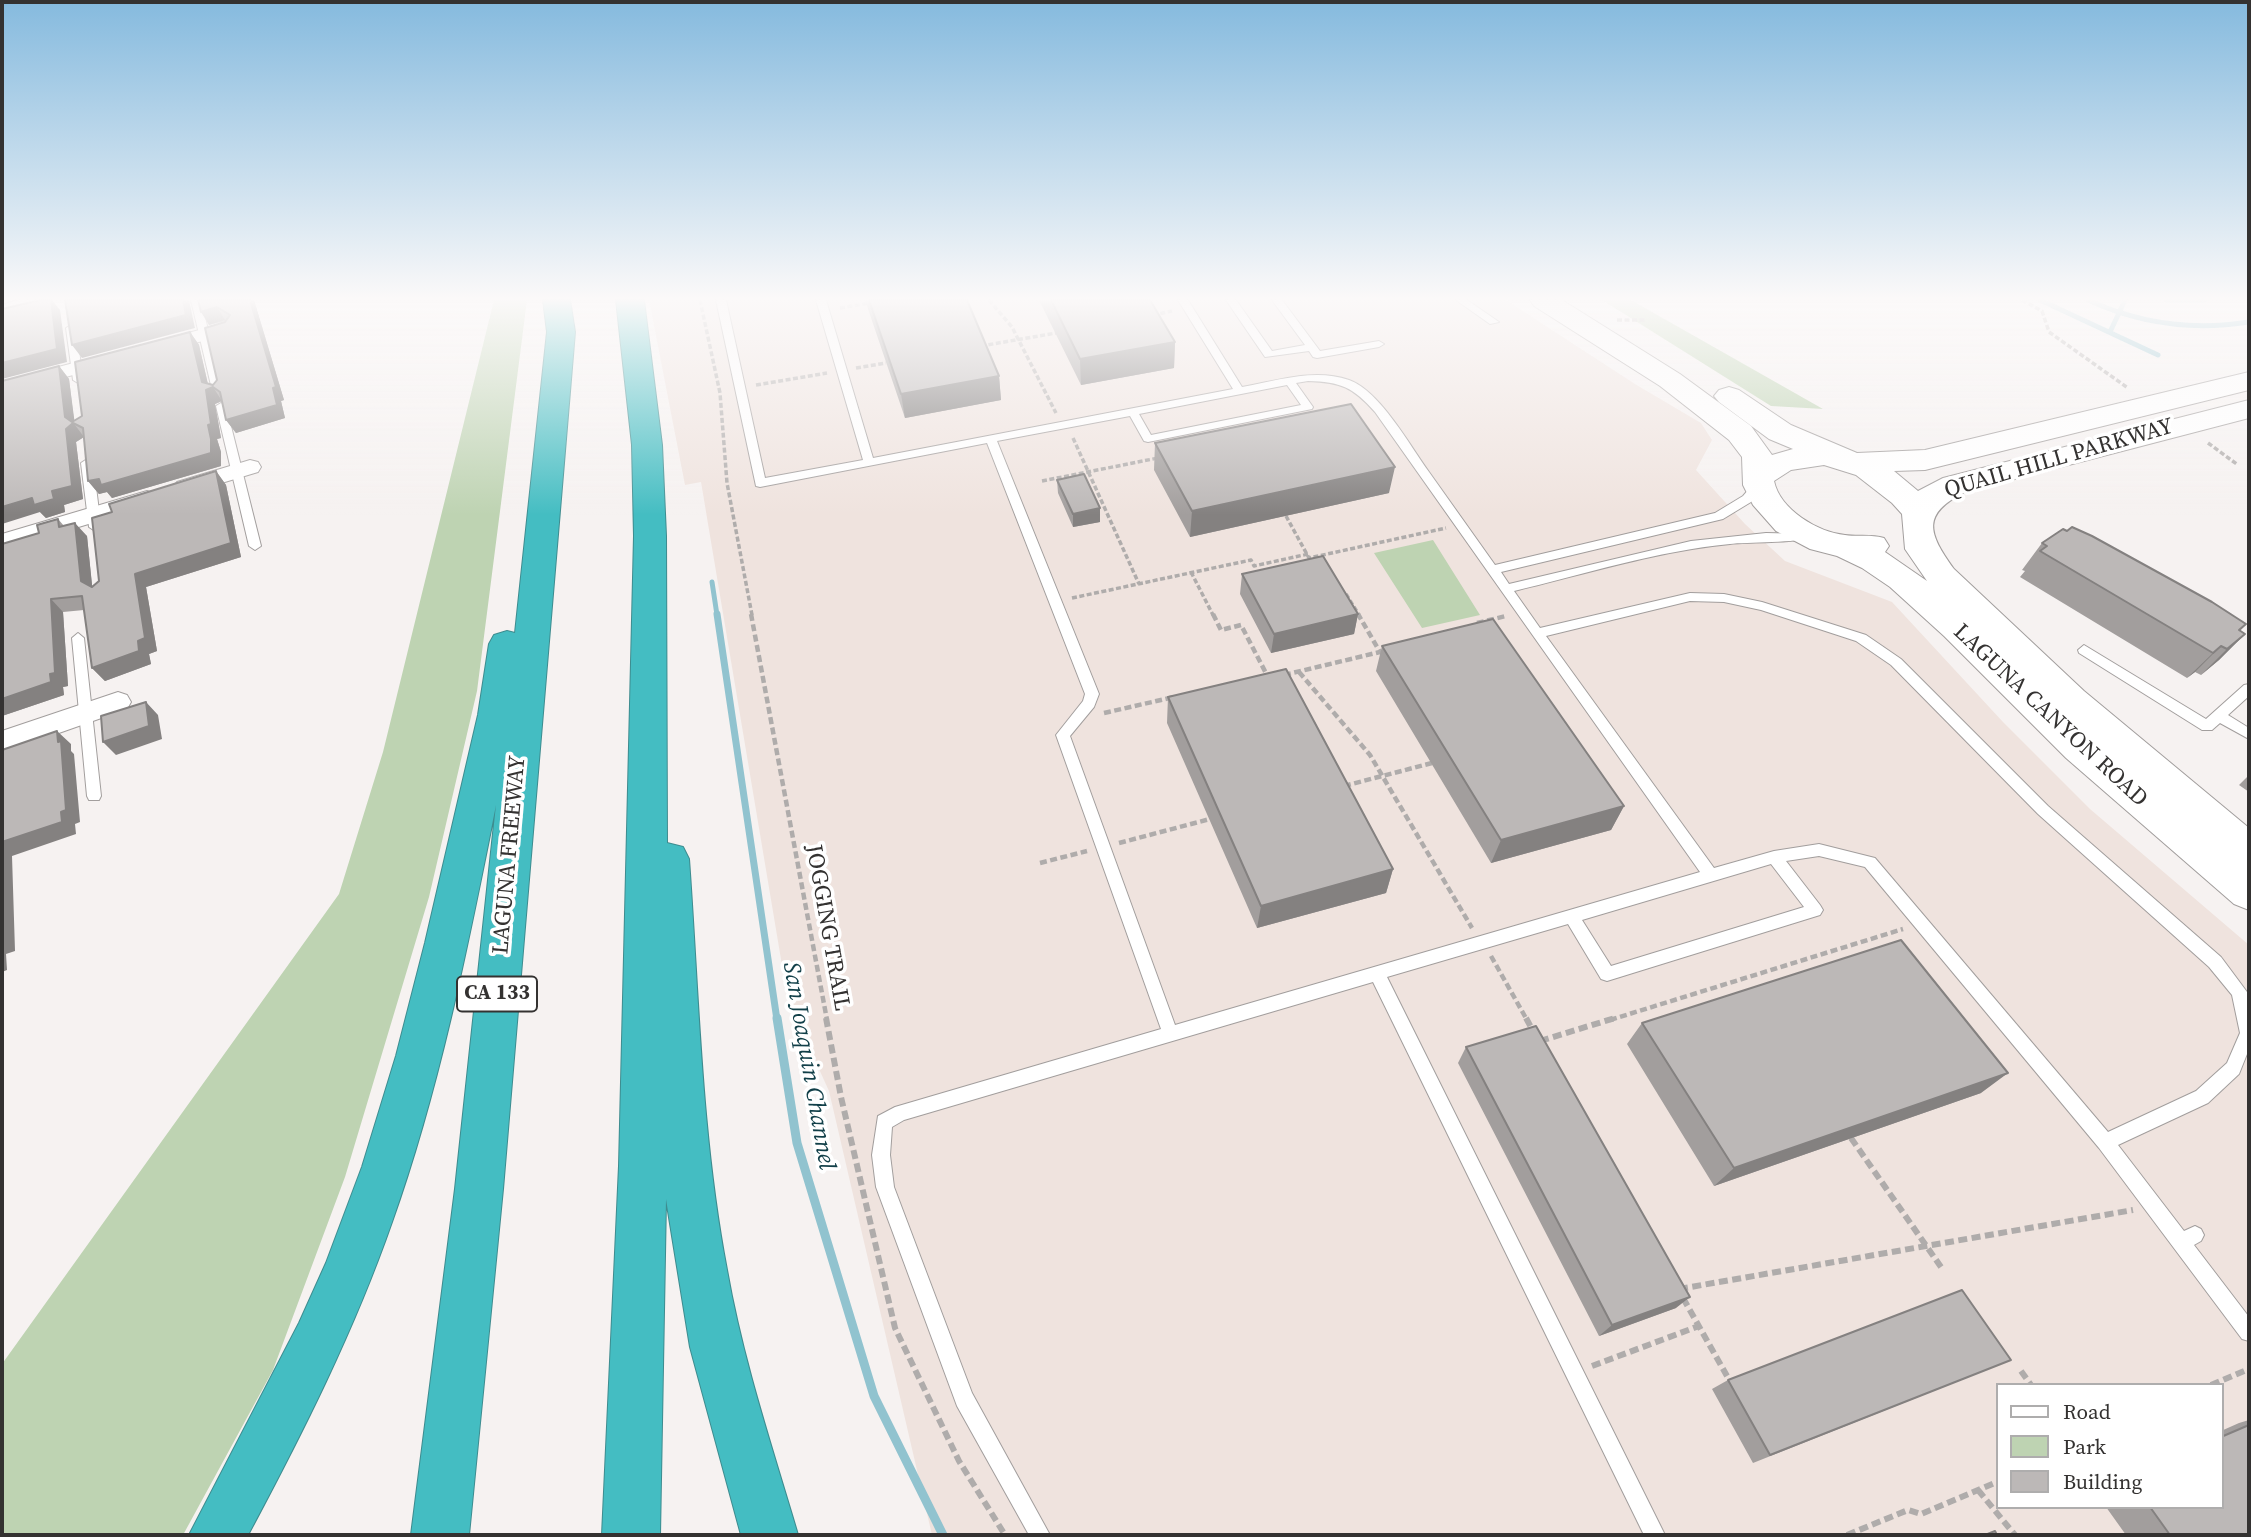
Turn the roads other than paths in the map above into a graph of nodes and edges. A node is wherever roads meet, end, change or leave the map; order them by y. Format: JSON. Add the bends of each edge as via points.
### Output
{"nodes":[{"id":1,"x":65,"y":372,"type":"edge"},
{"id":2,"x":76,"y":372,"type":"edge"},
{"id":3,"x":213,"y":372,"type":"edge"},
{"id":4,"x":557,"y":372,"type":"edge"},
{"id":5,"x":638,"y":372,"type":"edge"},
{"id":6,"x":737,"y":372,"type":"edge"},
{"id":7,"x":843,"y":372,"type":"edge"},
{"id":8,"x":1227,"y":372,"type":"edge"},
{"id":9,"x":1656,"y":372,"type":"edge"},
{"id":10,"x":1699,"y":372,"type":"edge"},
{"id":11,"x":2249,"y":381,"type":"edge"},
{"id":12,"x":1290,"y":382,"type":"junction"},
{"id":13,"x":2,"y":388,"type":"edge"},
{"id":14,"x":1239,"y":391,"type":"junction"},
{"id":15,"x":79,"y":393,"type":"edge"},
{"id":16,"x":2249,"y":409,"type":"edge"},
{"id":17,"x":1133,"y":412,"type":"junction"},
{"id":18,"x":991,"y":439,"type":"junction"},
{"id":19,"x":548,"y":453,"type":"junction"},
{"id":20,"x":86,"y":454,"type":"edge"},
{"id":21,"x":1848,"y":460,"type":"junction"},
{"id":22,"x":869,"y":462,"type":"junction"},
{"id":23,"x":243,"y":469,"type":"junction"},
{"id":24,"x":1760,"y":480,"type":"junction"},
{"id":25,"x":93,"y":515,"type":"junction"},
{"id":26,"x":1918,"y":519,"type":"junction"},
{"id":27,"x":1811,"y":537,"type":"junction"},
{"id":28,"x":96,"y":541,"type":"edge"},
{"id":29,"x":2,"y":542,"type":"edge"},
{"id":30,"x":255,"y":545,"type":"dead end"},
{"id":31,"x":1847,"y":547,"type":"junction"},
{"id":32,"x":1492,"y":570,"type":"junction"},
{"id":33,"x":1506,"y":589,"type":"junction"},
{"id":34,"x":1537,"y":633,"type":"junction"},
{"id":35,"x":78,"y":638,"type":"dead end"},
{"id":36,"x":2084,"y":650,"type":"dead end"},
{"id":37,"x":2249,"y":689,"type":"edge"},
{"id":38,"x":118,"y":702,"type":"dead end"},
{"id":39,"x":86,"y":713,"type":"junction"},
{"id":40,"x":2220,"y":716,"type":"junction"},
{"id":41,"x":2249,"y":734,"type":"edge"},
{"id":42,"x":2,"y":742,"type":"edge"},
{"id":43,"x":647,"y":747,"type":"junction"},
{"id":44,"x":94,"y":796,"type":"dead end"},
{"id":45,"x":2249,"y":852,"type":"edge"},
{"id":46,"x":1774,"y":857,"type":"junction"},
{"id":47,"x":1710,"y":874,"type":"junction"},
{"id":48,"x":2249,"y":892,"type":"edge"},
{"id":49,"x":1571,"y":915,"type":"junction"},
{"id":50,"x":1377,"y":973,"type":"junction"},
{"id":51,"x":1170,"y":1033,"type":"junction"},
{"id":52,"x":2105,"y":1142,"type":"junction"},
{"id":53,"x":2249,"y":1332,"type":"edge"},
{"id":54,"x":217,"y":1535,"type":"edge"},
{"id":55,"x":440,"y":1535,"type":"edge"},
{"id":56,"x":631,"y":1535,"type":"edge"},
{"id":57,"x":770,"y":1535,"type":"edge"},
{"id":58,"x":1040,"y":1535,"type":"edge"},
{"id":59,"x":1655,"y":1535,"type":"edge"}],
"edges":[{"from":1,"to":13,"type":"street"},
{"from":2,"to":15,"type":"lane"},
{"from":3,"to":23,"type":"lane"},
{"from":4,"to":19,"type":"highway","name":"LAGUNA FREEWAY","number":"CA 133"},
{"from":5,"to":43,"type":"highway","via":[[650,536]]},
{"from":6,"to":22,"type":"lane","via":[[760,483]]},
{"from":7,"to":22,"type":"lane"},
{"from":8,"to":14,"type":"lane"},
{"from":9,"to":24,"type":"main road","via":[[1734,428],[1757,456]]},
{"from":10,"to":21,"type":"main road","via":[[1766,424]]},
{"from":11,"to":21,"type":"main road","name":"QUAIL HILL PARKWAY","via":[[1925,460]]},
{"from":12,"to":14,"type":"lane"},
{"from":12,"to":17,"type":"lane","via":[[1308,407],[1148,439]]},
{"from":12,"to":32,"type":"lane","via":[[1332,378],[1363,390]]},
{"from":14,"to":17,"type":"lane"},
{"from":16,"to":26,"type":"main road","name":"QUAIL HILL PARKWAY","via":[[1954,485],[1930,496]]},
{"from":17,"to":18,"type":"lane"},
{"from":18,"to":22,"type":"lane"},
{"from":18,"to":51,"type":"lane","via":[[1092,694],[1063,735]]},
{"from":19,"to":54,"type":"highway","via":[[522,491],[506,657],[435,990],[392,1144],[337,1297],[299,1381]]},
{"from":19,"to":55,"type":"highway","name":"LAGUNA FREEWAY","number":"CA 133","via":[[479,1189]]},
{"from":20,"to":25,"type":"lane"},
{"from":21,"to":24,"type":"main road","name":"QUAIL HILL PARKWAY","via":[[1808,454],[1790,458],[1774,465]]},
{"from":21,"to":26,"type":"main road","via":[[1896,485]]},
{"from":23,"to":25,"type":"street"},
{"from":23,"to":30,"type":"lane"},
{"from":24,"to":27,"type":"main road","via":[[1769,505]]},
{"from":24,"to":32,"type":"lane","via":[[1747,499],[1719,516]]},
{"from":25,"to":28,"type":"lane"},
{"from":25,"to":29,"type":"street"},
{"from":26,"to":31,"type":"main road","name":"QUAIL HILL PARKWAY","via":[[1898,539]]},
{"from":26,"to":45,"type":"main road","name":"LAGUNA CANYON ROAD","via":[[1922,549],[1935,569],[2121,745]]},
{"from":27,"to":31,"type":"main road"},
{"from":27,"to":33,"type":"lane","via":[[1719,539]]},
{"from":31,"to":48,"type":"main road","name":"LAGUNA CANYON ROAD","via":[[1910,584],[2055,725]]},
{"from":32,"to":33,"type":"lane"},
{"from":33,"to":34,"type":"lane"},
{"from":34,"to":47,"type":"lane"},
{"from":34,"to":52,"type":"lane","via":[[1690,597],[1724,598],[1861,638],[1896,662],[2053,819],[2216,962],[2239,992],[2248,1033],[2233,1068],[2202,1097]]},
{"from":35,"to":39,"type":"lane"},
{"from":36,"to":40,"type":"lane","via":[[2207,726]]},
{"from":37,"to":40,"type":"lane"},
{"from":38,"to":39,"type":"street"},
{"from":39,"to":42,"type":"street"},
{"from":39,"to":44,"type":"lane"},
{"from":40,"to":41,"type":"lane"},
{"from":43,"to":56,"type":"highway","via":[[643,1166]]},
{"from":43,"to":57,"type":"highway","via":[[669,851],[695,1230],[725,1390]]},
{"from":46,"to":47,"type":"lane"},
{"from":46,"to":49,"type":"lane","via":[[1815,910],[1607,974]]},
{"from":46,"to":52,"type":"lane","via":[[1819,850],[1870,862]]},
{"from":47,"to":49,"type":"lane"},
{"from":49,"to":50,"type":"lane"},
{"from":50,"to":51,"type":"lane"},
{"from":50,"to":59,"type":"lane"},
{"from":51,"to":58,"type":"lane","via":[[901,1113],[884,1122],[881,1155],[885,1187],[964,1399]]},
{"from":52,"to":53,"type":"lane","via":[[2152,1206],[2187,1238]]}]}
